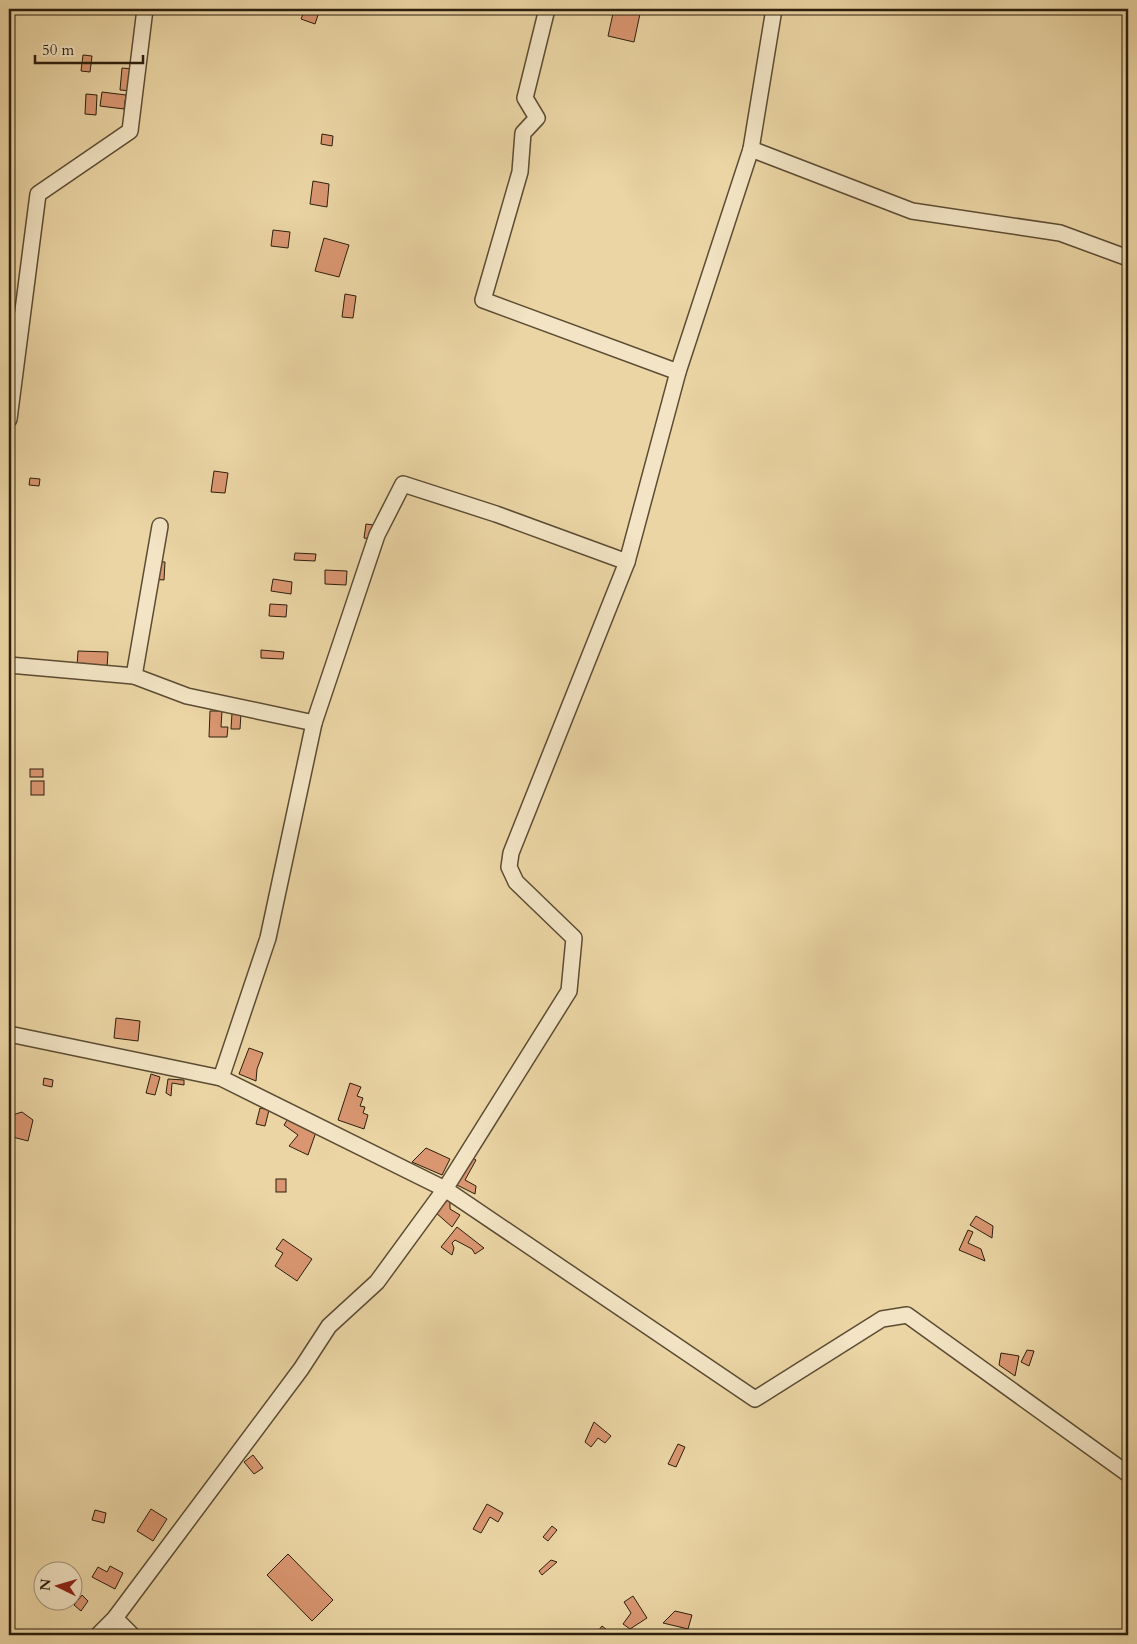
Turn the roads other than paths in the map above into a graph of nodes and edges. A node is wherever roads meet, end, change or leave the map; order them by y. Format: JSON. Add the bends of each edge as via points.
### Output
{"nodes":[{"id":1,"x":145,"y":9,"type":"edge"},
{"id":2,"x":547,"y":9,"type":"edge"},
{"id":3,"x":774,"y":9,"type":"edge"},
{"id":4,"x":751,"y":149,"type":"junction"},
{"id":5,"x":1128,"y":258,"type":"edge"},
{"id":6,"x":678,"y":372,"type":"junction"},
{"id":7,"x":9,"y":420,"type":"edge"},
{"id":8,"x":160,"y":526,"type":"dead end"},
{"id":9,"x":627,"y":562,"type":"junction"},
{"id":10,"x":9,"y":665,"type":"edge"},
{"id":11,"x":134,"y":676,"type":"junction"},
{"id":12,"x":314,"y":724,"type":"junction"},
{"id":13,"x":9,"y":1034,"type":"edge"},
{"id":14,"x":221,"y":1078,"type":"junction"},
{"id":15,"x":445,"y":1189,"type":"junction"},
{"id":16,"x":1128,"y":1474,"type":"edge"},
{"id":17,"x":115,"y":1618,"type":"junction"},
{"id":18,"x":98,"y":1635,"type":"edge"},
{"id":19,"x":132,"y":1635,"type":"edge"}],
"edges":[{"from":1,"to":7,"type":"street","via":[[130,131],[38,194]]},
{"from":2,"to":6,"type":"street","via":[[525,98],[537,118],[523,133],[520,172],[483,300]]},
{"from":3,"to":4,"type":"street"},
{"from":4,"to":5,"type":"street","via":[[912,211],[1060,233]]},
{"from":4,"to":6,"type":"street"},
{"from":6,"to":9,"type":"street"},
{"from":8,"to":11,"type":"street"},
{"from":9,"to":12,"type":"street","via":[[403,484],[377,535]]},
{"from":9,"to":15,"type":"street","via":[[511,853],[510,867],[516,882],[574,938],[569,991]]},
{"from":10,"to":11,"type":"street"},
{"from":11,"to":12,"type":"street","via":[[187,696]]},
{"from":12,"to":14,"type":"street","via":[[268,938]]},
{"from":13,"to":14,"type":"street"},
{"from":14,"to":15,"type":"street"},
{"from":15,"to":16,"type":"street","via":[[755,1398],[882,1320],[907,1315]]},
{"from":15,"to":17,"type":"street","via":[[377,1282],[329,1326],[301,1369]]},
{"from":17,"to":18,"type":"street"},
{"from":17,"to":19,"type":"street"}]}
